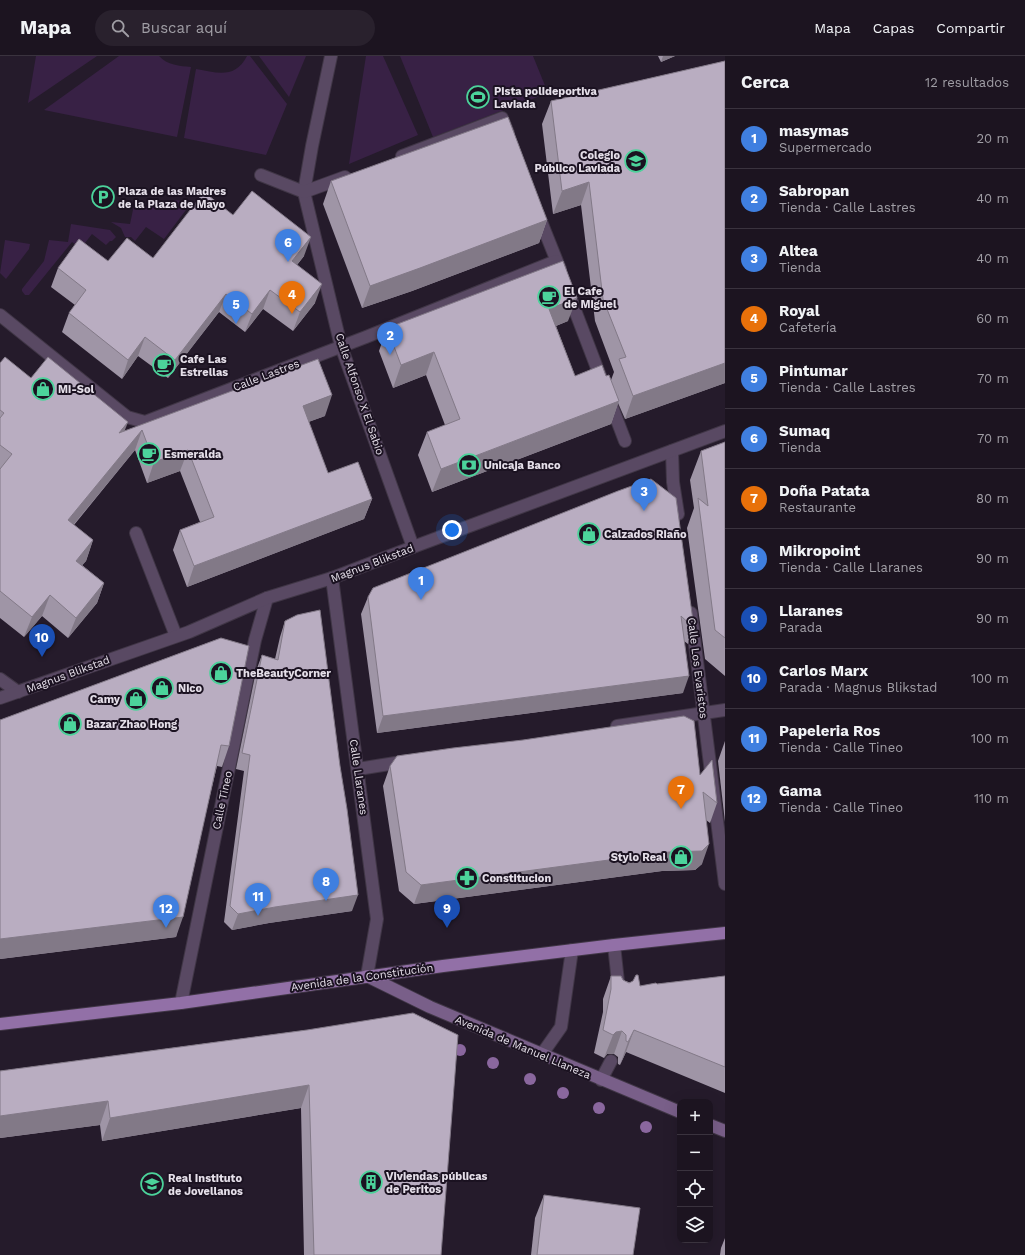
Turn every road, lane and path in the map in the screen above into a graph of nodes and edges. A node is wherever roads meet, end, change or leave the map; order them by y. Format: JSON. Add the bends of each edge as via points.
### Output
{"nodes":[{"id":1,"x":331,"y":56,"type":"edge"},
{"id":2,"x":513,"y":147,"type":"edge"},
{"id":3,"x":391,"y":160,"type":"edge"},
{"id":4,"x":354,"y":173,"type":"edge"},
{"id":5,"x":261,"y":175,"type":"dead end"},
{"id":6,"x":304,"y":192,"type":"junction"},
{"id":7,"x":536,"y":206,"type":"edge"},
{"id":8,"x":556,"y":261,"type":"junction"},
{"id":9,"x":0,"y":314,"type":"edge"},
{"id":10,"x":341,"y":346,"type":"junction"},
{"id":11,"x":725,"y":431,"type":"edge"},
{"id":12,"x":625,"y":440,"type":"dead end"},
{"id":13,"x":672,"y":451,"type":"junction"},
{"id":14,"x":680,"y":529,"type":"edge"},
{"id":15,"x":136,"y":533,"type":"dead end"},
{"id":16,"x":413,"y":546,"type":"junction"},
{"id":17,"x":332,"y":578,"type":"junction"},
{"id":18,"x":267,"y":598,"type":"junction"},
{"id":19,"x":690,"y":600,"type":"edge"},
{"id":20,"x":176,"y":636,"type":"junction"},
{"id":21,"x":0,"y":679,"type":"edge"},
{"id":22,"x":18,"y":692,"type":"junction"},
{"id":23,"x":0,"y":698,"type":"edge"},
{"id":24,"x":725,"y":710,"type":"edge"},
{"id":25,"x":704,"y":713,"type":"junction"},
{"id":26,"x":608,"y":728,"type":"edge"},
{"id":27,"x":419,"y":760,"type":"edge"},
{"id":28,"x":358,"y":769,"type":"junction"},
{"id":29,"x":725,"y":884,"type":"edge"},
{"id":30,"x":725,"y":933,"type":"edge"},
{"id":31,"x":614,"y":944,"type":"junction"},
{"id":32,"x":572,"y":950,"type":"junction"},
{"id":33,"x":367,"y":976,"type":"junction"},
{"id":34,"x":620,"y":998,"type":"edge"},
{"id":35,"x":181,"y":1004,"type":"junction"},
{"id":36,"x":0,"y":1024,"type":"edge"},
{"id":37,"x":542,"y":1054,"type":"junction"},
{"id":38,"x":611,"y":1061,"type":"dead end"},
{"id":39,"x":601,"y":1080,"type":"junction"},
{"id":40,"x":677,"y":1111,"type":"edge"},
{"id":41,"x":713,"y":1126,"type":"edge"},
{"id":42,"x":725,"y":1131,"type":"edge"}],
"edges":[{"from":1,"to":6,"type":"street"},
{"from":2,"to":3,"type":"street","via":[[502,118]]},
{"from":4,"to":6,"type":"street"},
{"from":5,"to":6,"type":"street"},
{"from":6,"to":10,"type":"street","name":"Calle Alfonso X El Sabio"},
{"from":7,"to":8,"type":"street"},
{"from":8,"to":10,"type":"street","name":"Calle Lastres"},
{"from":8,"to":12,"type":"street"},
{"from":9,"to":10,"type":"street","name":"Calle Lastres","via":[[127,416],[145,422]]},
{"from":10,"to":16,"type":"street","name":"Calle Alfonso X El Sabio"},
{"from":11,"to":13,"type":"street","name":"Magnus Blikstad"},
{"from":13,"to":14,"type":"street"},
{"from":13,"to":16,"type":"street","name":"Magnus Blikstad"},
{"from":15,"to":20,"type":"street"},
{"from":16,"to":17,"type":"street","name":"Magnus Blikstad"},
{"from":17,"to":18,"type":"street","name":"Magnus Blikstad"},
{"from":17,"to":28,"type":"street","name":"Calle Llaranes"},
{"from":18,"to":20,"type":"street","name":"Magnus Blikstad"},
{"from":18,"to":35,"type":"street","name":"Calle Tineo","via":[[255,640]]},
{"from":19,"to":25,"type":"street","name":"Calle Los Evaristos"},
{"from":20,"to":22,"type":"street","name":"Magnus Blikstad"},
{"from":21,"to":22,"type":"street","name":"Magnus Blikstad"},
{"from":22,"to":23,"type":"street","name":"Magnus Blikstad"},
{"from":24,"to":25,"type":"street"},
{"from":25,"to":26,"type":"street"},
{"from":25,"to":29,"type":"street","name":"Calle Los Evaristos"},
{"from":27,"to":28,"type":"street"},
{"from":28,"to":33,"type":"street","name":"Calle Llaranes","via":[[377,919]]},
{"from":30,"to":31,"type":"main road","name":"Avenida de la Constitución"},
{"from":31,"to":32,"type":"main road","name":"Avenida de la Constitución"},
{"from":31,"to":34,"type":"street"},
{"from":32,"to":33,"type":"main road","name":"Avenida de la Constitución"},
{"from":32,"to":37,"type":"street","via":[[562,1027]]},
{"from":33,"to":35,"type":"main road","name":"Avenida de la Constitución"},
{"from":33,"to":37,"type":"main road","name":"Avenida de Manuel Llaneza","via":[[430,1007]]},
{"from":35,"to":36,"type":"main road","name":"Avenida de la Constitución"},
{"from":37,"to":39,"type":"main road","name":"Avenida de Manuel Llaneza"},
{"from":38,"to":39,"type":"street"},
{"from":39,"to":40,"type":"main road","name":"Avenida de Manuel Llaneza"},
{"from":41,"to":42,"type":"main road"}]}
